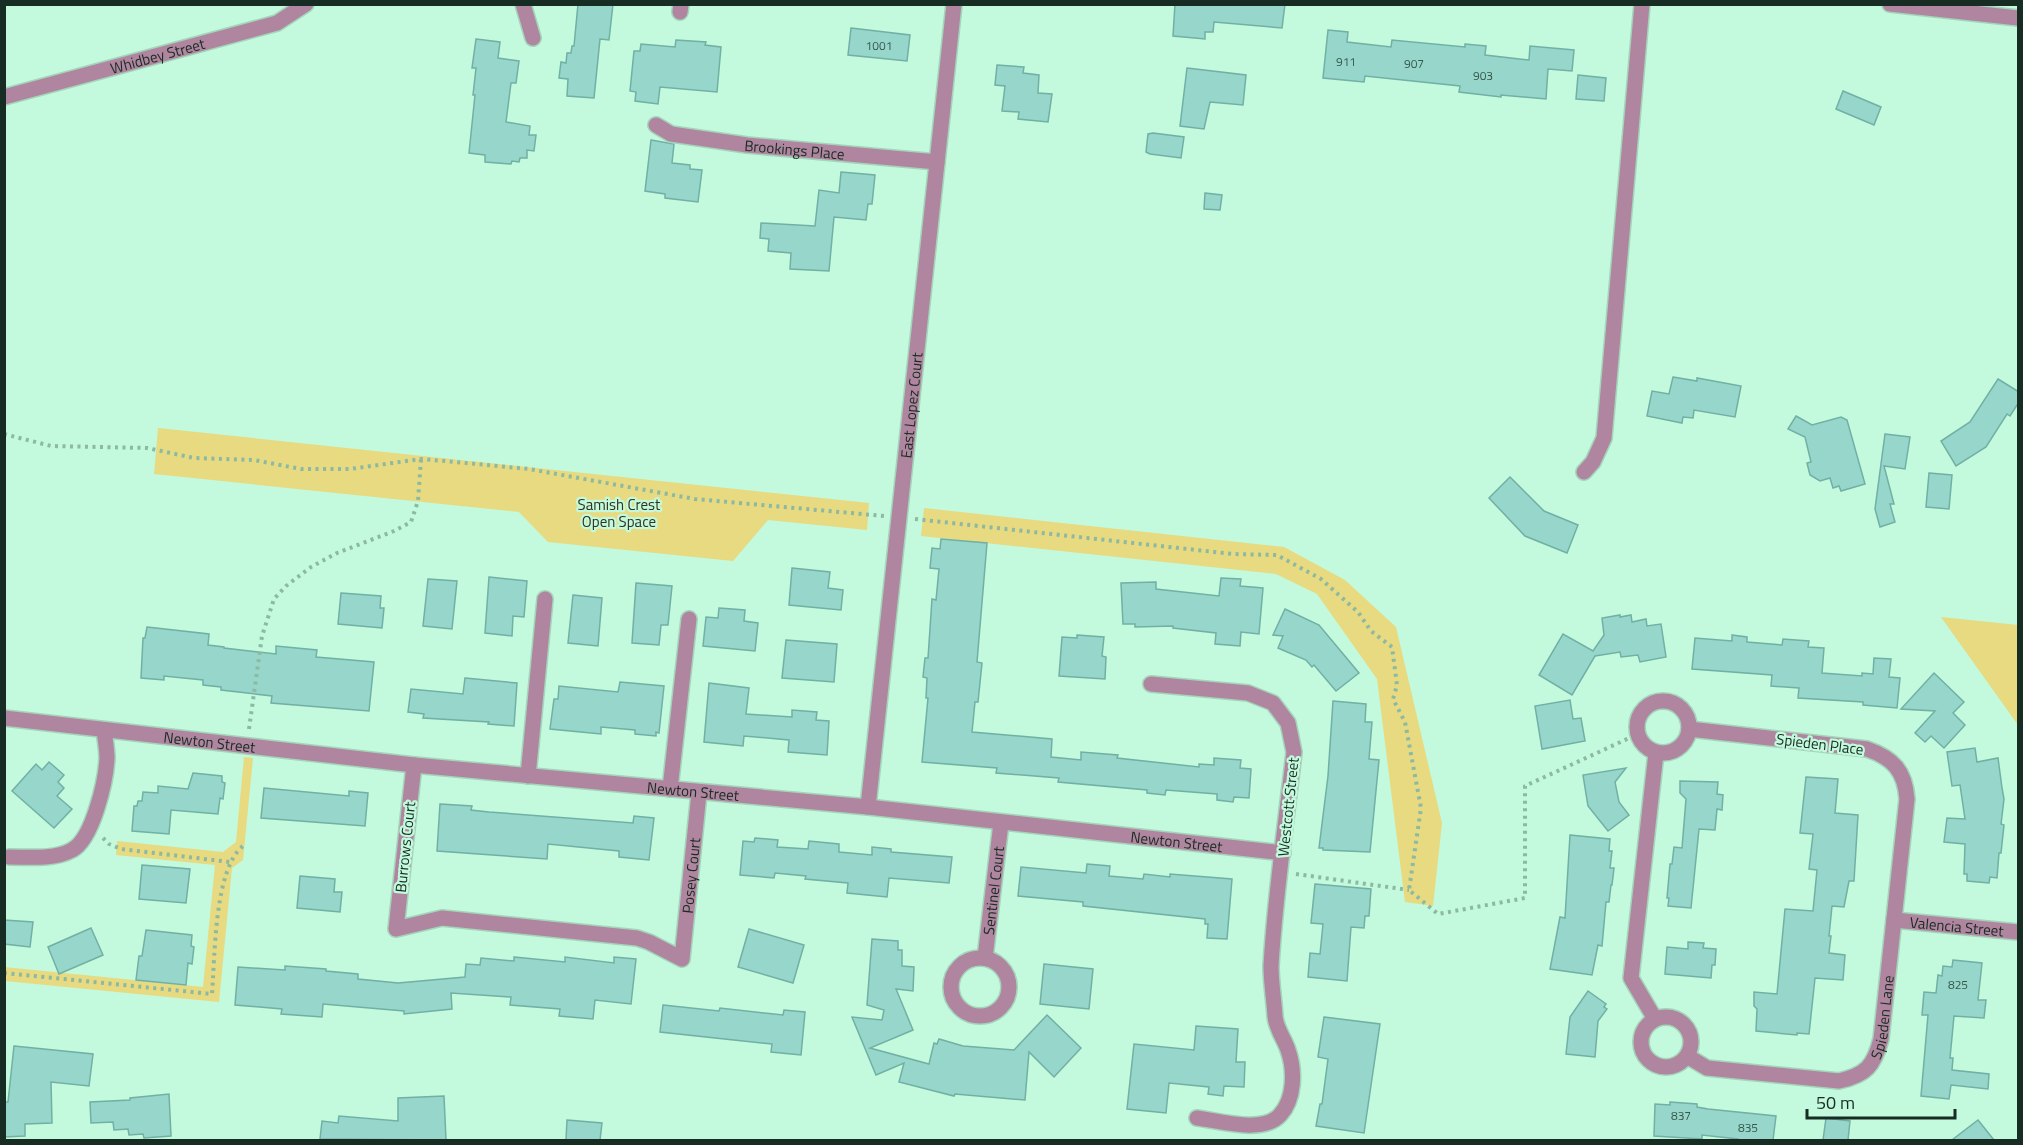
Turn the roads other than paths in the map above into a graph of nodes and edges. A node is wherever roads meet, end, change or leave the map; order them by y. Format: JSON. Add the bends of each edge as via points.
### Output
{"nodes":[{"id":1,"x":306,"y":4,"type":"edge"},
{"id":2,"x":522,"y":4,"type":"edge"},
{"id":3,"x":954,"y":4,"type":"edge"},
{"id":4,"x":1642,"y":4,"type":"edge"},
{"id":5,"x":1890,"y":4,"type":"edge"},
{"id":6,"x":1915,"y":6,"type":"edge"},
{"id":7,"x":2019,"y":18,"type":"edge"},
{"id":8,"x":533,"y":38,"type":"dead end"},
{"id":9,"x":4,"y":97,"type":"edge"},
{"id":10,"x":656,"y":125,"type":"dead end"},
{"id":11,"x":937,"y":162,"type":"junction"},
{"id":12,"x":1584,"y":472,"type":"dead end"},
{"id":13,"x":545,"y":599,"type":"dead end"},
{"id":14,"x":689,"y":619,"type":"dead end"},
{"id":15,"x":1151,"y":684,"type":"dead end"},
{"id":16,"x":4,"y":718,"type":"edge"},
{"id":17,"x":1689,"y":729,"type":"junction"},
{"id":18,"x":104,"y":730,"type":"junction"},
{"id":19,"x":1656,"y":753,"type":"junction"},
{"id":20,"x":414,"y":765,"type":"junction"},
{"id":21,"x":528,"y":776,"type":"junction"},
{"id":22,"x":670,"y":789,"type":"junction"},
{"id":23,"x":699,"y":792,"type":"junction"},
{"id":24,"x":868,"y":807,"type":"junction"},
{"id":25,"x":1001,"y":823,"type":"junction"},
{"id":26,"x":1283,"y":853,"type":"junction"},
{"id":27,"x":9,"y":857,"type":"dead end"},
{"id":28,"x":1894,"y":920,"type":"junction"},
{"id":29,"x":2019,"y":932,"type":"edge"},
{"id":30,"x":985,"y":958,"type":"dead end"},
{"id":31,"x":682,"y":959,"type":"joint"},
{"id":32,"x":1655,"y":1018,"type":"junction"},
{"id":33,"x":1687,"y":1056,"type":"junction"},
{"id":34,"x":1197,"y":1118,"type":"dead end"}],
"edges":[{"from":1,"to":9,"type":"street","name":"Whidbey Street","via":[[277,23]]},
{"from":2,"to":8,"type":"street"},
{"from":3,"to":11,"type":"street","name":"East Lopez Court"},
{"from":4,"to":12,"type":"street","via":[[1604,438]]},
{"from":5,"to":6,"type":"street"},
{"from":6,"to":7,"type":"street"},
{"from":10,"to":11,"type":"street","name":"Brookings Place","via":[[671,134],[747,145]]},
{"from":11,"to":24,"type":"street","name":"East Lopez Court"},
{"from":13,"to":21,"type":"street"},
{"from":14,"to":22,"type":"street"},
{"from":15,"to":26,"type":"street","name":"Westcott Street","via":[[1248,693],[1273,703],[1288,723],[1294,752]]},
{"from":16,"to":18,"type":"street","name":"Newton Street"},
{"from":17,"to":19,"type":"street","via":[[1680,747]]},
{"from":17,"to":19,"type":"street","via":[[1688,719],[1676,704],[1666,701],[1647,706],[1640,714],[1638,734],[1643,744]]},
{"from":17,"to":28,"type":"street","name":"Spieden Place","via":[[1867,749],[1892,761],[1906,783],[1907,799]]},
{"from":18,"to":20,"type":"street","name":"Newton Street"},
{"from":18,"to":27,"type":"street","via":[[107,758],[91,828],[74,850],[44,858]]},
{"from":19,"to":32,"type":"street","via":[[1631,978]]},
{"from":20,"to":21,"type":"street","name":"Newton Street"},
{"from":20,"to":31,"type":"street","name":"Burrows Court","via":[[396,929],[442,918],[637,938]]},
{"from":21,"to":22,"type":"street","name":"Newton Street"},
{"from":22,"to":23,"type":"street","name":"Newton Street"},
{"from":23,"to":24,"type":"street","name":"Newton Street"},
{"from":23,"to":31,"type":"street","name":"Posey Court"},
{"from":24,"to":25,"type":"street","name":"Newton Street"},
{"from":25,"to":26,"type":"street","name":"Newton Street"},
{"from":25,"to":30,"type":"street","name":"Sentinel Court"},
{"from":26,"to":34,"type":"street","name":"Westcott Street","via":[[1271,968],[1275,1018],[1292,1067],[1289,1101],[1272,1122],[1257,1126]]},
{"from":28,"to":29,"type":"street","name":"Valencia Street"},
{"from":28,"to":33,"type":"street","name":"Spieden Lane","via":[[1881,1039],[1869,1068],[1839,1081],[1707,1068]]},
{"from":32,"to":33,"type":"street","via":[[1669,1016],[1686,1026],[1691,1035]]},
{"from":32,"to":33,"type":"street","via":[[1640,1039],[1646,1058],[1662,1068],[1672,1067]]}]}
